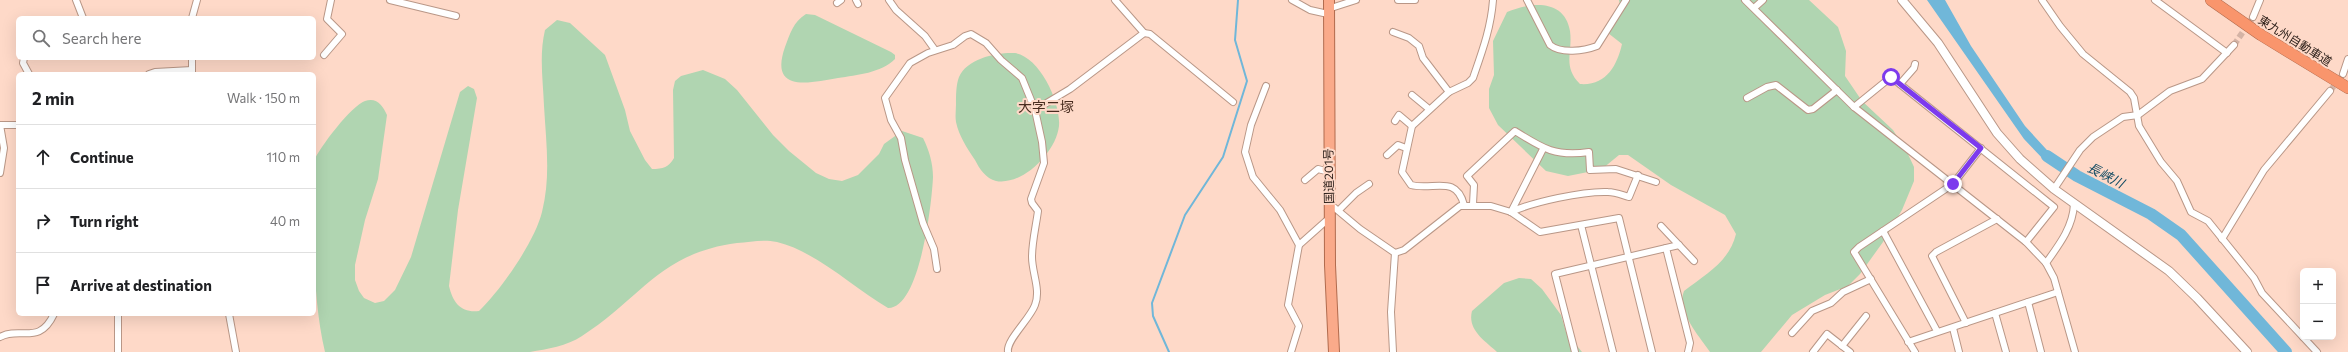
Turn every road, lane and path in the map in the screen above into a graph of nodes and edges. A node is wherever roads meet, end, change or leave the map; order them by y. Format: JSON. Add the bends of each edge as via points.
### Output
{"nodes":[{"id":1,"x":76,"y":0,"type":"edge"},
{"id":2,"x":197,"y":0,"type":"edge"},
{"id":3,"x":331,"y":0,"type":"edge"},
{"id":4,"x":390,"y":0,"type":"edge"},
{"id":5,"x":889,"y":0,"type":"edge"},
{"id":6,"x":1115,"y":0,"type":"edge"},
{"id":7,"x":1292,"y":0,"type":"edge"},
{"id":8,"x":1356,"y":0,"type":"edge"},
{"id":9,"x":1398,"y":0,"type":"edge"},
{"id":10,"x":1416,"y":0,"type":"edge"},
{"id":11,"x":1493,"y":0,"type":"edge"},
{"id":12,"x":1527,"y":0,"type":"edge"},
{"id":13,"x":1626,"y":0,"type":"edge"},
{"id":14,"x":1745,"y":0,"type":"edge"},
{"id":15,"x":1762,"y":0,"type":"edge"},
{"id":16,"x":1902,"y":0,"type":"edge"},
{"id":17,"x":2042,"y":0,"type":"edge"},
{"id":18,"x":2155,"y":0,"type":"edge"},
{"id":19,"x":2211,"y":0,"type":"edge"},
{"id":20,"x":2260,"y":0,"type":"edge"},
{"id":21,"x":1329,"y":8,"type":"edge"},
{"id":22,"x":1754,"y":8,"type":"junction"},
{"id":23,"x":82,"y":16,"type":"edge"},
{"id":24,"x":193,"y":16,"type":"edge"},
{"id":25,"x":456,"y":16,"type":"dead end"},
{"id":26,"x":2253,"y":17,"type":"tunnel mouth"},
{"id":27,"x":1393,"y":32,"type":"dead end"},
{"id":28,"x":1144,"y":33,"type":"junction"},
{"id":29,"x":2234,"y":45,"type":"tunnel mouth"},
{"id":30,"x":935,"y":50,"type":"junction"},
{"id":31,"x":2227,"y":53,"type":"junction"},
{"id":32,"x":324,"y":54,"type":"dead end"},
{"id":33,"x":2348,"y":59,"type":"edge"},
{"id":34,"x":24,"y":60,"type":"edge"},
{"id":35,"x":192,"y":60,"type":"edge"},
{"id":36,"x":1916,"y":67,"type":"dead end"},
{"id":37,"x":28,"y":72,"type":"edge"},
{"id":38,"x":155,"y":72,"type":"edge"},
{"id":39,"x":192,"y":72,"type":"edge"},
{"id":40,"x":2343,"y":74,"type":"tunnel mouth"},
{"id":41,"x":1900,"y":84,"type":"junction"},
{"id":42,"x":1266,"y":86,"type":"dead end"},
{"id":43,"x":2348,"y":88,"type":"edge"},
{"id":44,"x":1837,"y":90,"type":"junction"},
{"id":45,"x":2330,"y":91,"type":"tunnel mouth"},
{"id":46,"x":1449,"y":92,"type":"junction"},
{"id":47,"x":1412,"y":95,"type":"dead end"},
{"id":48,"x":1747,"y":98,"type":"dead end"},
{"id":49,"x":1233,"y":102,"type":"dead end"},
{"id":50,"x":1854,"y":107,"type":"junction"},
{"id":51,"x":1429,"y":109,"type":"junction"},
{"id":52,"x":1035,"y":110,"type":"junction"},
{"id":53,"x":2138,"y":115,"type":"junction"},
{"id":54,"x":1395,"y":121,"type":"dead end"},
{"id":55,"x":0,"y":125,"type":"edge"},
{"id":56,"x":16,"y":125,"type":"edge"},
{"id":57,"x":1412,"y":126,"type":"junction"},
{"id":58,"x":1406,"y":148,"type":"junction"},
{"id":59,"x":1981,"y":148,"type":"junction"},
{"id":60,"x":1543,"y":149,"type":"junction"},
{"id":61,"x":1387,"y":155,"type":"dead end"},
{"id":62,"x":1329,"y":172,"type":"junction"},
{"id":63,"x":0,"y":173,"type":"edge"},
{"id":64,"x":1638,"y":175,"type":"junction"},
{"id":65,"x":1305,"y":180,"type":"dead end"},
{"id":66,"x":1656,"y":182,"type":"dead end"},
{"id":67,"x":1369,"y":184,"type":"dead end"},
{"id":68,"x":1953,"y":184,"type":"junction"},
{"id":69,"x":2054,"y":189,"type":"junction"},
{"id":70,"x":1330,"y":204,"type":"junction"},
{"id":71,"x":1473,"y":204,"type":"junction"},
{"id":72,"x":2074,"y":204,"type":"junction"},
{"id":73,"x":1464,"y":205,"type":"junction"},
{"id":74,"x":1339,"y":210,"type":"junction"},
{"id":75,"x":1511,"y":212,"type":"junction"},
{"id":76,"x":1997,"y":219,"type":"junction"},
{"id":77,"x":1330,"y":220,"type":"junction"},
{"id":78,"x":1581,"y":225,"type":"junction"},
{"id":79,"x":1661,"y":226,"type":"dead end"},
{"id":80,"x":1883,"y":231,"type":"junction"},
{"id":81,"x":2222,"y":239,"type":"junction"},
{"id":82,"x":2026,"y":242,"type":"junction"},
{"id":83,"x":1299,"y":245,"type":"junction"},
{"id":84,"x":1679,"y":245,"type":"junction"},
{"id":85,"x":1666,"y":248,"type":"junction"},
{"id":86,"x":1395,"y":253,"type":"junction"},
{"id":87,"x":1628,"y":257,"type":"junction"},
{"id":88,"x":1694,"y":261,"type":"dead end"},
{"id":89,"x":2046,"y":263,"type":"junction"},
{"id":90,"x":1591,"y":265,"type":"junction"},
{"id":91,"x":937,"y":269,"type":"dead end"},
{"id":92,"x":1871,"y":279,"type":"junction"},
{"id":93,"x":2058,"y":292,"type":"junction"},
{"id":94,"x":2028,"y":302,"type":"junction"},
{"id":95,"x":1995,"y":314,"type":"junction"},
{"id":96,"x":53,"y":316,"type":"edge"},
{"id":97,"x":118,"y":316,"type":"edge"},
{"id":98,"x":228,"y":316,"type":"edge"},
{"id":99,"x":1866,"y":316,"type":"dead end"},
{"id":100,"x":1966,"y":323,"type":"junction"},
{"id":101,"x":1953,"y":328,"type":"junction"},
{"id":102,"x":1937,"y":331,"type":"junction"},
{"id":103,"x":1792,"y":333,"type":"dead end"},
{"id":104,"x":2300,"y":334,"type":"edge"},
{"id":105,"x":0,"y":338,"type":"edge"},
{"id":106,"x":2306,"y":340,"type":"edge"},
{"id":107,"x":1908,"y":342,"type":"junction"},
{"id":108,"x":1842,"y":346,"type":"junction"},
{"id":109,"x":118,"y":352,"type":"edge"},
{"id":110,"x":236,"y":352,"type":"edge"},
{"id":111,"x":1008,"y":352,"type":"edge"},
{"id":112,"x":1291,"y":352,"type":"edge"},
{"id":113,"x":1334,"y":352,"type":"edge"},
{"id":114,"x":1393,"y":352,"type":"edge"},
{"id":115,"x":1575,"y":352,"type":"edge"},
{"id":116,"x":1613,"y":352,"type":"edge"},
{"id":117,"x":1652,"y":352,"type":"edge"},
{"id":118,"x":1688,"y":352,"type":"edge"},
{"id":119,"x":1813,"y":352,"type":"edge"},
{"id":120,"x":1850,"y":352,"type":"edge"},
{"id":121,"x":1915,"y":352,"type":"edge"},
{"id":122,"x":1959,"y":352,"type":"edge"},
{"id":123,"x":2006,"y":352,"type":"edge"},
{"id":124,"x":2041,"y":352,"type":"edge"},
{"id":125,"x":2075,"y":352,"type":"edge"},
{"id":126,"x":2247,"y":352,"type":"edge"},
{"id":127,"x":2317,"y":352,"type":"edge"}],
"edges":[{"from":1,"to":23,"type":"street"},
{"from":2,"to":24,"type":"street"},
{"from":3,"to":32,"type":"street","via":[[327,19],[342,34]]},
{"from":4,"to":25,"type":"street"},
{"from":5,"to":30,"type":"street","via":[[896,10],[925,36]]},
{"from":6,"to":28,"type":"street"},
{"from":7,"to":21,"type":"street","via":[[1310,10]]},
{"from":8,"to":21,"type":"street"},
{"from":9,"to":10,"type":"street"},
{"from":11,"to":46,"type":"street","via":[[1493,15],[1488,36],[1472,78],[1468,83]]},
{"from":12,"to":13,"type":"street","via":[[1550,44],[1554,48],[1566,50],[1590,49],[1597,46]]},
{"from":14,"to":22,"type":"street"},
{"from":15,"to":22,"type":"street"},
{"from":16,"to":69,"type":"street","via":[[1938,42],[1997,133],[2020,159]]},
{"from":17,"to":53,"type":"street","via":[[2083,54],[2130,92]]},
{"from":18,"to":31,"type":"street"},
{"from":19,"to":43,"type":"highway","name":"東九州自動車道","via":[[2267,39]]},
{"from":20,"to":26,"type":"street"},
{"from":21,"to":62,"type":"highway","name":"国道201号"},
{"from":22,"to":44,"type":"street"},
{"from":27,"to":46,"type":"street","via":[[1409,38],[1419,46],[1423,58]]},
{"from":28,"to":49,"type":"street","via":[[1150,34]]},
{"from":28,"to":52,"type":"street","via":[[1070,89]]},
{"from":29,"to":31,"type":"street"},
{"from":30,"to":52,"type":"street","via":[[953,45],[971,34],[978,36],[1022,78]]},
{"from":30,"to":91,"type":"street","via":[[910,63],[885,98],[891,120],[901,138],[923,223],[934,248]]},
{"from":31,"to":53,"type":"street","via":[[2202,79],[2170,91]]},
{"from":33,"to":40,"type":"street"},
{"from":34,"to":37,"type":"street"},
{"from":35,"to":39,"type":"street"},
{"from":36,"to":41,"type":"street"},
{"from":38,"to":39,"type":"street"},
{"from":41,"to":50,"type":"street","via":[[1891,77]]},
{"from":41,"to":59,"type":"street"},
{"from":42,"to":83,"type":"street","via":[[1251,125],[1245,152],[1253,177],[1280,210]]},
{"from":44,"to":48,"type":"street","via":[[1813,109],[1808,110],[1776,86],[1767,87]]},
{"from":44,"to":50,"type":"street"},
{"from":45,"to":81,"type":"street","via":[[2264,170]]},
{"from":46,"to":51,"type":"street"},
{"from":47,"to":51,"type":"street"},
{"from":50,"to":68,"type":"street"},
{"from":51,"to":57,"type":"street"},
{"from":52,"to":111,"type":"street","via":[[1044,162],[1031,199],[1038,211],[1032,257],[1037,295],[1027,320],[1007,347]]},
{"from":53,"to":69,"type":"street","via":[[2122,117],[2107,126],[2080,150]]},
{"from":53,"to":81,"type":"street","via":[[2139,126],[2177,181],[2191,212],[2208,221]]},
{"from":54,"to":57,"type":"street","via":[[1399,115]]},
{"from":55,"to":56,"type":"street"},
{"from":55,"to":63,"type":"street","via":[[4,148]]},
{"from":57,"to":58,"type":"street"},
{"from":58,"to":61,"type":"street","via":[[1398,145]]},
{"from":58,"to":73,"type":"street","via":[[1402,172],[1411,185],[1454,188],[1460,192]]},
{"from":59,"to":68,"type":"street"},
{"from":59,"to":82,"type":"street","via":[[2054,207]]},
{"from":60,"to":64,"type":"street","via":[[1577,154],[1589,152],[1590,170],[1616,169]]},
{"from":60,"to":71,"type":"street","via":[[1514,131],[1467,176],[1474,185]]},
{"from":60,"to":75,"type":"street"},
{"from":62,"to":65,"type":"street","via":[[1318,169]]},
{"from":62,"to":70,"type":"highway","name":"国道201号"},
{"from":64,"to":66,"type":"street"},
{"from":64,"to":75,"type":"street","via":[[1629,196],[1595,192],[1528,204]]},
{"from":67,"to":74,"type":"street"},
{"from":68,"to":76,"type":"street"},
{"from":68,"to":80,"type":"street"},
{"from":69,"to":72,"type":"street"},
{"from":70,"to":74,"type":"street"},
{"from":70,"to":77,"type":"highway","name":"国道201号"},
{"from":71,"to":73,"type":"street"},
{"from":71,"to":75,"type":"street"},
{"from":72,"to":89,"type":"street","via":[[2073,217]]},
{"from":72,"to":126,"type":"street","via":[[2169,271]]},
{"from":73,"to":86,"type":"street","via":[[1404,250]]},
{"from":74,"to":86,"type":"street","via":[[1360,229]]},
{"from":75,"to":78,"type":"street","via":[[1540,232]]},
{"from":76,"to":82,"type":"street"},
{"from":76,"to":100,"type":"street","via":[[1932,256]]},
{"from":77,"to":83,"type":"street"},
{"from":77,"to":113,"type":"highway","name":"国道201号"},
{"from":78,"to":87,"type":"street","via":[[1619,218]]},
{"from":78,"to":90,"type":"street"},
{"from":79,"to":84,"type":"street"},
{"from":80,"to":92,"type":"street","via":[[1854,252]]},
{"from":80,"to":102,"type":"street"},
{"from":81,"to":104,"type":"street","via":[[2254,278],[2262,293]]},
{"from":82,"to":89,"type":"street"},
{"from":83,"to":112,"type":"street","via":[[1288,305],[1299,326]]},
{"from":84,"to":85,"type":"street"},
{"from":84,"to":88,"type":"street"},
{"from":85,"to":87,"type":"street"},
{"from":85,"to":118,"type":"street","via":[[1690,343]]},
{"from":86,"to":114,"type":"street","via":[[1391,312]]},
{"from":87,"to":90,"type":"street"},
{"from":87,"to":117,"type":"street"},
{"from":89,"to":93,"type":"street"},
{"from":90,"to":115,"type":"street","via":[[1555,274]]},
{"from":90,"to":116,"type":"street"},
{"from":92,"to":103,"type":"street","via":[[1843,292],[1831,303],[1812,311]]},
{"from":92,"to":107,"type":"street"},
{"from":93,"to":94,"type":"street"},
{"from":93,"to":125,"type":"street"},
{"from":94,"to":95,"type":"street"},
{"from":94,"to":124,"type":"street"},
{"from":95,"to":100,"type":"street"},
{"from":95,"to":123,"type":"street"},
{"from":96,"to":105,"type":"street","via":[[40,331]]},
{"from":97,"to":109,"type":"street"},
{"from":98,"to":110,"type":"street"},
{"from":99,"to":108,"type":"street"},
{"from":100,"to":101,"type":"street"},
{"from":101,"to":102,"type":"street"},
{"from":101,"to":122,"type":"street"},
{"from":102,"to":107,"type":"street"},
{"from":106,"to":127,"type":"street"},
{"from":107,"to":121,"type":"street"},
{"from":108,"to":119,"type":"street","via":[[1827,334]]},
{"from":108,"to":120,"type":"street"}]}
